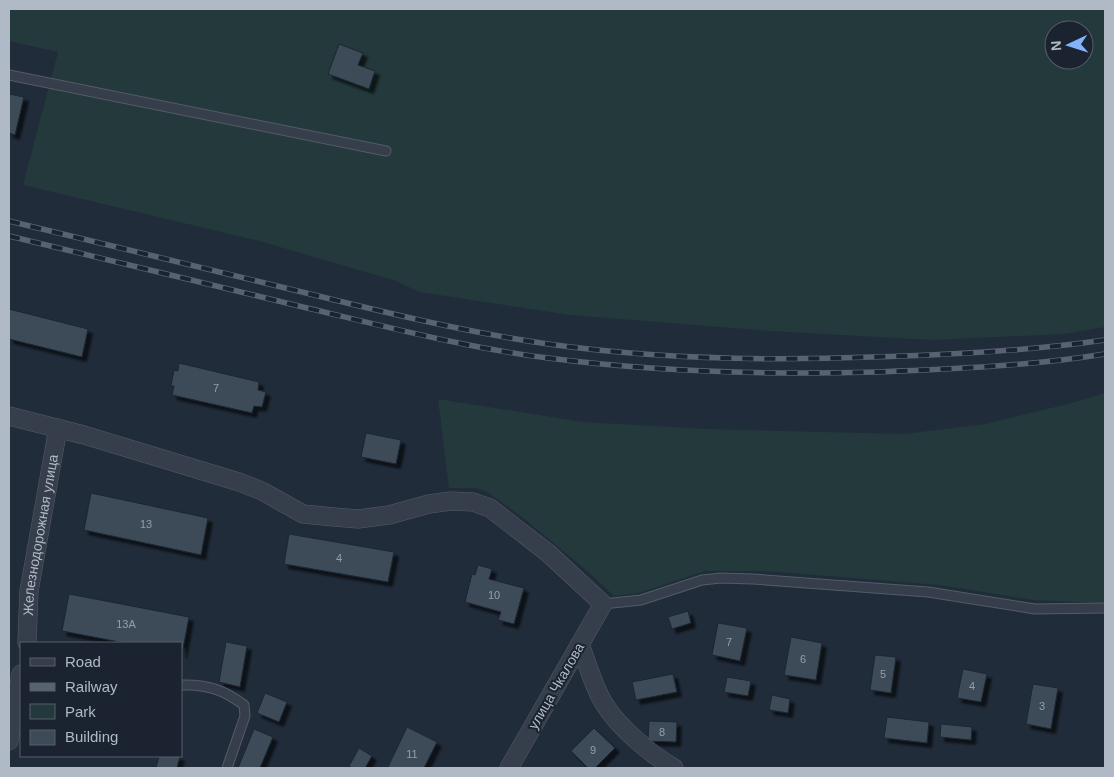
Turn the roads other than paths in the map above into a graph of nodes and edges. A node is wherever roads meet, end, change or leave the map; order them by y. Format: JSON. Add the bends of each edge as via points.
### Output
{"nodes":[{"id":1,"x":9,"y":75,"type":"edge"},
{"id":2,"x":386,"y":151,"type":"dead end"},
{"id":3,"x":9,"y":416,"type":"edge"},
{"id":4,"x":58,"y":428,"type":"junction"},
{"id":5,"x":603,"y":604,"type":"junction"},
{"id":6,"x":1105,"y":608,"type":"edge"},
{"id":7,"x":27,"y":642,"type":"edge"},
{"id":8,"x":580,"y":644,"type":"junction"},
{"id":9,"x":20,"y":680,"type":"edge"},
{"id":10,"x":182,"y":686,"type":"edge"},
{"id":11,"x":9,"y":741,"type":"edge"},
{"id":12,"x":227,"y":768,"type":"edge"},
{"id":13,"x":509,"y":768,"type":"edge"},
{"id":14,"x":674,"y":768,"type":"edge"}],
"edges":[{"from":1,"to":2,"type":"lane"},
{"from":3,"to":4,"type":"street"},
{"from":4,"to":5,"type":"street","via":[[239,482],[303,514],[358,519],[389,516],[429,504],[473,502],[490,508],[548,553]]},
{"from":4,"to":7,"type":"street","name":"Железнодорожная улица","via":[[28,591]]},
{"from":5,"to":6,"type":"lane","via":[[641,600],[702,580],[721,578],[928,592],[1035,609]]},
{"from":5,"to":8,"type":"street","name":"улица Чкалова"},
{"from":8,"to":13,"type":"street","name":"улица Чкалова"},
{"from":8,"to":14,"type":"street","via":[[610,714],[652,754]]},
{"from":9,"to":11,"type":"street"},
{"from":10,"to":12,"type":"lane","via":[[199,684],[229,694],[244,705],[245,716]]}]}
